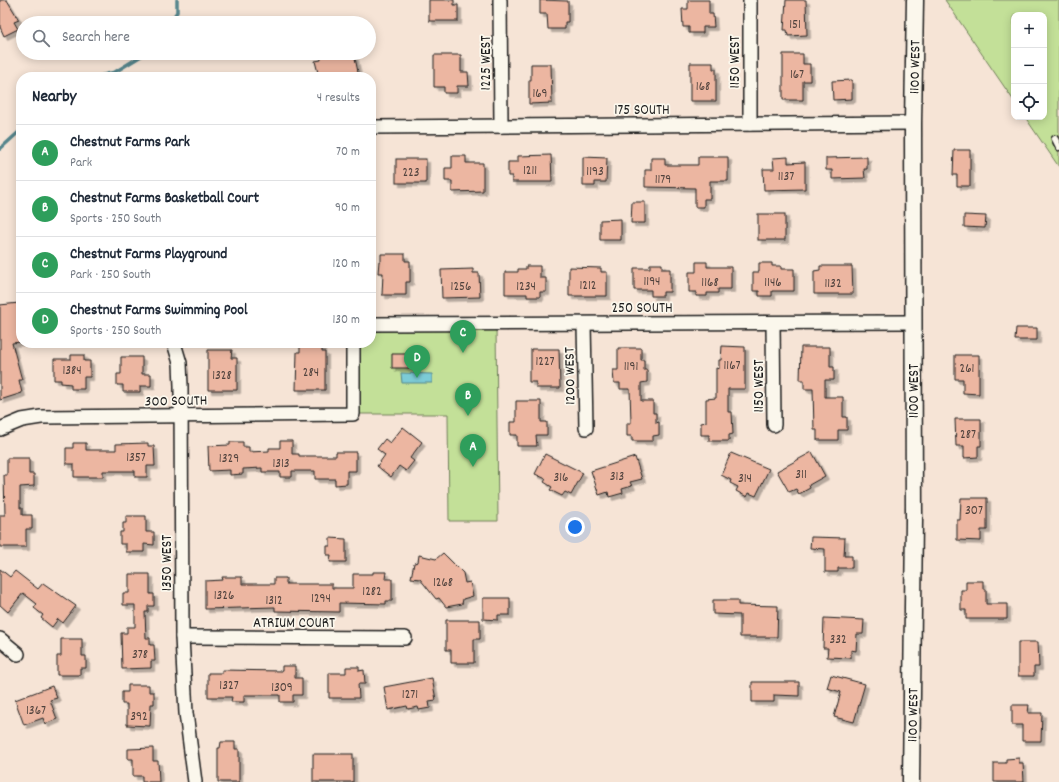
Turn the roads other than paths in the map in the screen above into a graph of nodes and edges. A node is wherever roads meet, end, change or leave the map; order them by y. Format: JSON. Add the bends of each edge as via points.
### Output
{"nodes":[{"id":1,"x":500,"y":0,"type":"edge"},
{"id":2,"x":750,"y":0,"type":"edge"},
{"id":3,"x":915,"y":0,"type":"edge"},
{"id":4,"x":913,"y":123,"type":"junction"},
{"id":5,"x":750,"y":124,"type":"junction"},
{"id":6,"x":501,"y":126,"type":"junction"},
{"id":7,"x":376,"y":127,"type":"edge"},
{"id":8,"x":1055,"y":139,"type":"dead end"},
{"id":9,"x":1059,"y":148,"type":"edge"},
{"id":10,"x":913,"y":322,"type":"junction"},
{"id":11,"x":773,"y":323,"type":"junction"},
{"id":12,"x":376,"y":324,"type":"edge"},
{"id":13,"x":584,"y":324,"type":"junction"},
{"id":14,"x":176,"y":348,"type":"edge"},
{"id":15,"x":353,"y":348,"type":"edge"},
{"id":16,"x":181,"y":416,"type":"junction"},
{"id":17,"x":774,"y":425,"type":"dead end"},
{"id":18,"x":586,"y":428,"type":"dead end"},
{"id":19,"x":0,"y":429,"type":"edge"},
{"id":20,"x":182,"y":637,"type":"junction"},
{"id":21,"x":405,"y":638,"type":"dead end"},
{"id":22,"x":0,"y":639,"type":"edge"},
{"id":23,"x":18,"y":654,"type":"dead end"},
{"id":24,"x":196,"y":782,"type":"edge"},
{"id":25,"x":911,"y":782,"type":"edge"}],
"edges":[{"from":1,"to":6,"type":"street","name":"1225 WEST"},
{"from":2,"to":5,"type":"street","name":"1150 WEST"},
{"from":3,"to":4,"type":"street","name":"1100 WEST"},
{"from":4,"to":5,"type":"street","name":"175 SOUTH"},
{"from":4,"to":10,"type":"street","name":"1100 WEST"},
{"from":5,"to":6,"type":"street","name":"175 SOUTH"},
{"from":6,"to":7,"type":"street","name":"175 SOUTH"},
{"from":8,"to":9,"type":"lane"},
{"from":10,"to":11,"type":"street","name":"250 SOUTH"},
{"from":10,"to":25,"type":"street","name":"1100 WEST"},
{"from":11,"to":13,"type":"street","name":"250 SOUTH"},
{"from":11,"to":17,"type":"street","name":"1150 WEST"},
{"from":12,"to":13,"type":"street","name":"250 SOUTH"},
{"from":13,"to":18,"type":"street","name":"1200 WEST"},
{"from":14,"to":16,"type":"street","name":"1350 WEST","via":[[180,363]]},
{"from":15,"to":16,"type":"street","name":"300 SOUTH","via":[[353,414]]},
{"from":16,"to":19,"type":"street","name":"300 SOUTH","via":[[41,417],[22,420]]},
{"from":16,"to":20,"type":"street","name":"1350 WEST"},
{"from":20,"to":21,"type":"street","name":"ATRIUM COURT"},
{"from":20,"to":24,"type":"street","name":"1350 WEST","via":[[186,713]]},
{"from":22,"to":23,"type":"street"}]}
